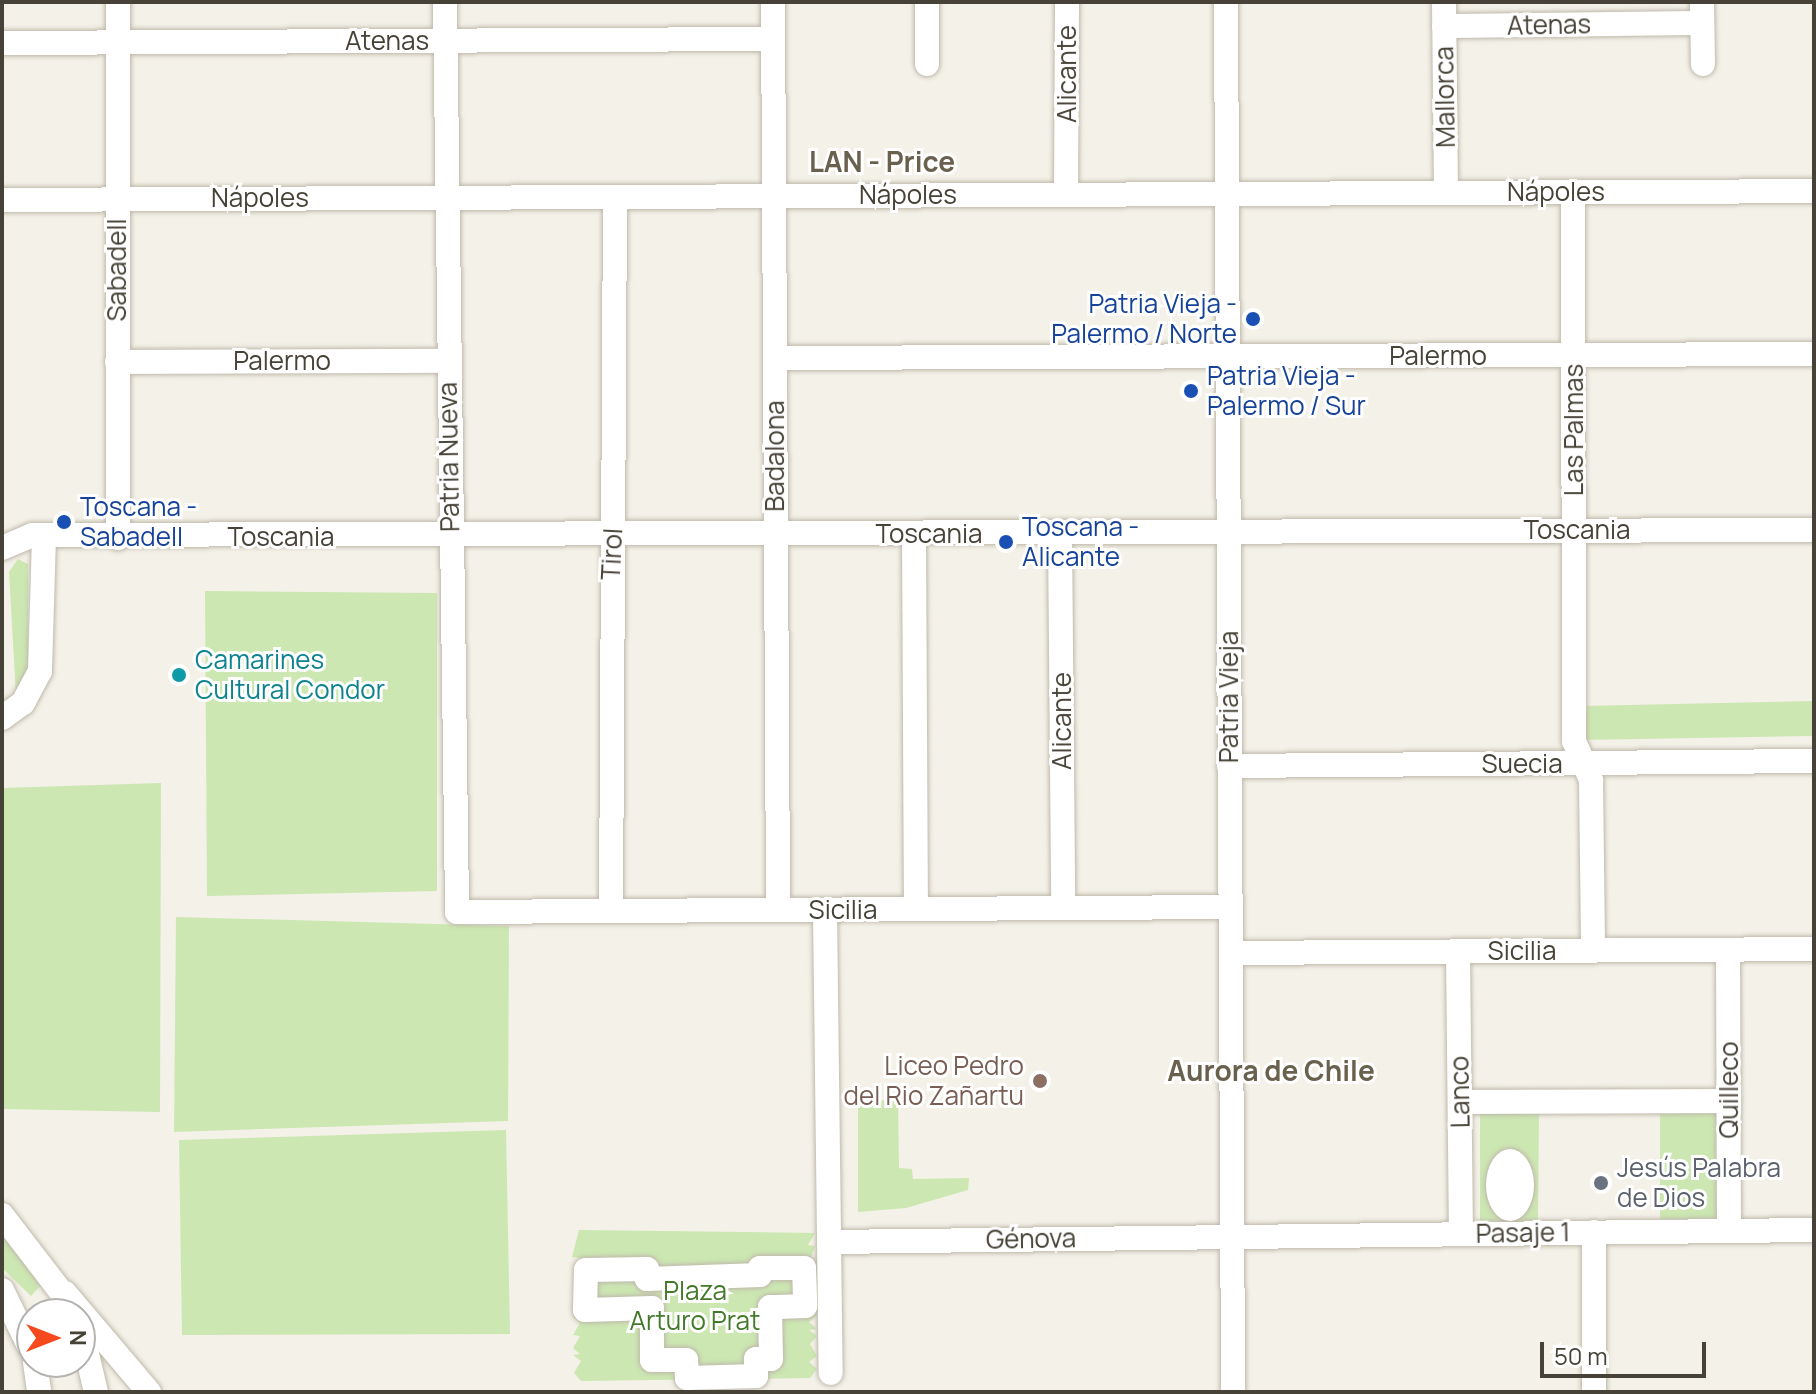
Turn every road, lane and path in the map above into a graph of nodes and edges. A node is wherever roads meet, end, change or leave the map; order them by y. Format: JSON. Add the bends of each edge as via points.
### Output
{"nodes":[{"id":1,"x":118,"y":2,"type":"edge"},
{"id":2,"x":445,"y":2,"type":"edge"},
{"id":3,"x":773,"y":2,"type":"edge"},
{"id":4,"x":927,"y":2,"type":"edge"},
{"id":5,"x":1067,"y":2,"type":"edge"},
{"id":6,"x":1226,"y":2,"type":"edge"},
{"id":7,"x":1702,"y":13,"type":"edge"},
{"id":8,"x":1444,"y":14,"type":"edge"},
{"id":9,"x":773,"y":39,"type":"junction"},
{"id":10,"x":445,"y":40,"type":"junction"},
{"id":11,"x":116,"y":42,"type":"junction"},
{"id":12,"x":2,"y":43,"type":"edge"},
{"id":13,"x":927,"y":64,"type":"dead end"},
{"id":14,"x":1703,"y":64,"type":"dead end"},
{"id":15,"x":1814,"y":191,"type":"edge"},
{"id":16,"x":1446,"y":192,"type":"junction"},
{"id":17,"x":1573,"y":192,"type":"junction"},
{"id":18,"x":1066,"y":194,"type":"junction"},
{"id":19,"x":1226,"y":194,"type":"junction"},
{"id":20,"x":774,"y":196,"type":"junction"},
{"id":21,"x":446,"y":197,"type":"junction"},
{"id":22,"x":615,"y":197,"type":"junction"},
{"id":23,"x":116,"y":199,"type":"junction"},
{"id":24,"x":2,"y":200,"type":"edge"},
{"id":25,"x":1814,"y":354,"type":"edge"},
{"id":26,"x":1573,"y":355,"type":"junction"},
{"id":27,"x":1228,"y":356,"type":"junction"},
{"id":28,"x":775,"y":358,"type":"junction"},
{"id":29,"x":447,"y":361,"type":"junction"},
{"id":30,"x":117,"y":362,"type":"junction"},
{"id":31,"x":1574,"y":530,"type":"junction"},
{"id":32,"x":1814,"y":530,"type":"edge"},
{"id":33,"x":1228,"y":532,"type":"junction"},
{"id":34,"x":1060,"y":533,"type":"junction"},
{"id":35,"x":914,"y":534,"type":"junction"},
{"id":36,"x":776,"y":535,"type":"junction"},
{"id":37,"x":448,"y":536,"type":"junction"},
{"id":38,"x":612,"y":536,"type":"junction"},
{"id":39,"x":118,"y":538,"type":"junction"},
{"id":40,"x":44,"y":539,"type":"junction"},
{"id":41,"x":2,"y":548,"type":"edge"},
{"id":42,"x":2,"y":718,"type":"edge"},
{"id":43,"x":1814,"y":761,"type":"edge"},
{"id":44,"x":1581,"y":763,"type":"junction"},
{"id":45,"x":1229,"y":766,"type":"junction"},
{"id":46,"x":1230,"y":907,"type":"junction"},
{"id":47,"x":1063,"y":908,"type":"junction"},
{"id":48,"x":916,"y":909,"type":"junction"},
{"id":49,"x":778,"y":910,"type":"junction"},
{"id":50,"x":825,"y":910,"type":"junction"},
{"id":51,"x":611,"y":911,"type":"junction"},
{"id":52,"x":457,"y":912,"type":"joint"},
{"id":53,"x":1814,"y":949,"type":"edge"},
{"id":54,"x":1728,"y":950,"type":"junction"},
{"id":55,"x":1593,"y":951,"type":"junction"},
{"id":56,"x":1458,"y":952,"type":"junction"},
{"id":57,"x":1231,"y":953,"type":"junction"},
{"id":58,"x":1729,"y":1101,"type":"junction"},
{"id":59,"x":1460,"y":1102,"type":"junction"},
{"id":60,"x":2,"y":1215,"type":"edge"},
{"id":61,"x":1814,"y":1230,"type":"edge"},
{"id":62,"x":1729,"y":1231,"type":"junction"},
{"id":63,"x":1594,"y":1232,"type":"junction"},
{"id":64,"x":1461,"y":1233,"type":"junction"},
{"id":65,"x":1232,"y":1236,"type":"junction"},
{"id":66,"x":829,"y":1242,"type":"junction"},
{"id":67,"x":2,"y":1290,"type":"edge"},
{"id":68,"x":66,"y":1298,"type":"edge"},
{"id":69,"x":805,"y":1306,"type":"joint"},
{"id":70,"x":16,"y":1319,"type":"edge"},
{"id":71,"x":96,"y":1332,"type":"edge"},
{"id":72,"x":831,"y":1373,"type":"dead end"},
{"id":73,"x":149,"y":1392,"type":"edge"},
{"id":74,"x":1233,"y":1392,"type":"edge"},
{"id":75,"x":1594,"y":1392,"type":"edge"}],
"edges":[{"from":1,"to":11,"type":"street","name":"Sabadell"},
{"from":2,"to":10,"type":"street","name":"Patria Nueva"},
{"from":3,"to":9,"type":"street","name":"Badalona"},
{"from":4,"to":13,"type":"street"},
{"from":5,"to":18,"type":"street","name":"Alicante"},
{"from":6,"to":19,"type":"street","name":"Patria Vieja"},
{"from":7,"to":8,"type":"street","name":"Atenas"},
{"from":7,"to":14,"type":"street"},
{"from":8,"to":16,"type":"street","name":"Mallorca"},
{"from":9,"to":10,"type":"street","name":"Atenas"},
{"from":9,"to":20,"type":"street","name":"Badalona"},
{"from":10,"to":11,"type":"street","name":"Atenas"},
{"from":10,"to":21,"type":"street","name":"Patria Nueva"},
{"from":11,"to":12,"type":"street","name":"Atenas"},
{"from":11,"to":23,"type":"street","name":"Sabadell"},
{"from":15,"to":17,"type":"street","name":"Nápoles"},
{"from":16,"to":17,"type":"street","name":"Nápoles"},
{"from":16,"to":19,"type":"street","name":"Nápoles"},
{"from":17,"to":26,"type":"street","name":"Las Palmas"},
{"from":18,"to":19,"type":"street","name":"Nápoles"},
{"from":18,"to":20,"type":"street","name":"Nápoles"},
{"from":19,"to":27,"type":"street","name":"Patria Vieja"},
{"from":20,"to":22,"type":"street","name":"Nápoles"},
{"from":20,"to":28,"type":"street","name":"Badalona"},
{"from":21,"to":22,"type":"street","name":"Nápoles"},
{"from":21,"to":23,"type":"street","name":"Nápoles"},
{"from":21,"to":29,"type":"street","name":"Patria Nueva"},
{"from":22,"to":38,"type":"street","name":"Tirol"},
{"from":23,"to":24,"type":"street","name":"Nápoles"},
{"from":23,"to":30,"type":"street","name":"Sabadell"},
{"from":25,"to":26,"type":"street","name":"Palermo"},
{"from":26,"to":27,"type":"street","name":"Palermo"},
{"from":26,"to":31,"type":"street","name":"Las Palmas"},
{"from":27,"to":28,"type":"street","name":"Palermo"},
{"from":27,"to":33,"type":"street","name":"Patria Vieja"},
{"from":28,"to":36,"type":"street","name":"Badalona"},
{"from":29,"to":30,"type":"street","name":"Palermo"},
{"from":29,"to":37,"type":"street","name":"Patria Nueva"},
{"from":30,"to":39,"type":"street","name":"Sabadell"},
{"from":31,"to":32,"type":"street","name":"Toscania"},
{"from":31,"to":33,"type":"street","name":"Toscania"},
{"from":31,"to":44,"type":"street","name":"Las Palmas","via":[[1574,741]]},
{"from":33,"to":34,"type":"street","name":"Toscania"},
{"from":33,"to":45,"type":"street","name":"Patria Vieja"},
{"from":34,"to":35,"type":"street","name":"Toscania"},
{"from":34,"to":47,"type":"street","name":"Alicante"},
{"from":35,"to":36,"type":"street","name":"Toscania"},
{"from":35,"to":48,"type":"street"},
{"from":36,"to":38,"type":"street","name":"Toscania"},
{"from":36,"to":49,"type":"street","name":"Badalona"},
{"from":37,"to":38,"type":"street","name":"Toscania"},
{"from":37,"to":39,"type":"street","name":"Toscania"},
{"from":37,"to":52,"type":"street","name":"Patria Nueva"},
{"from":38,"to":51,"type":"street","name":"Tirol"},
{"from":39,"to":40,"type":"street","name":"Toscania"},
{"from":40,"to":41,"type":"street","name":"Toscania","via":[[15,539]]},
{"from":40,"to":42,"type":"street","via":[[40,671],[23,703]]},
{"from":43,"to":44,"type":"street","name":"Suecia"},
{"from":44,"to":45,"type":"street","name":"Suecia"},
{"from":44,"to":55,"type":"street","via":[[1591,780]]},
{"from":45,"to":46,"type":"street","name":"Patria Vieja"},
{"from":46,"to":47,"type":"street","name":"Sicilia"},
{"from":46,"to":57,"type":"street","name":"Patria Vieja"},
{"from":47,"to":48,"type":"street","name":"Sicilia"},
{"from":48,"to":50,"type":"street","name":"Sicilia"},
{"from":49,"to":50,"type":"street","name":"Sicilia"},
{"from":49,"to":51,"type":"street","name":"Sicilia"},
{"from":50,"to":66,"type":"street"},
{"from":51,"to":52,"type":"street","name":"Sicilia"},
{"from":53,"to":54,"type":"street","name":"Sicilia"},
{"from":54,"to":55,"type":"street","name":"Sicilia"},
{"from":54,"to":58,"type":"street","name":"Quilleco"},
{"from":55,"to":56,"type":"street","name":"Sicilia"},
{"from":56,"to":57,"type":"street","name":"Sicilia"},
{"from":56,"to":59,"type":"street","name":"Lanco"},
{"from":57,"to":65,"type":"street","name":"Patria Vieja"},
{"from":58,"to":59,"type":"street"},
{"from":58,"to":62,"type":"street","name":"Quilleco"},
{"from":59,"to":64,"type":"street","name":"Lanco"},
{"from":60,"to":68,"type":"street"},
{"from":61,"to":62,"type":"street","name":"Pasaje 1"},
{"from":62,"to":63,"type":"street","name":"Pasaje 1"},
{"from":63,"to":64,"type":"street","name":"Pasaje 1"},
{"from":63,"to":75,"type":"street"},
{"from":64,"to":65,"type":"street","name":"Pasaje 1"},
{"from":65,"to":66,"type":"street","name":"Génova"},
{"from":65,"to":74,"type":"street","name":"Patria Vieja"},
{"from":66,"to":72,"type":"street"},
{"from":67,"to":70,"type":"street"},
{"from":69,"to":69,"type":"street","via":[[804,1268],[647,1279],[647,1269],[586,1270],[585,1310],[652,1308],[652,1360],[686,1360],[687,1378],[756,1376],[756,1359],[771,1359],[770,1307]]},
{"from":71,"to":73,"type":"street"}]}
